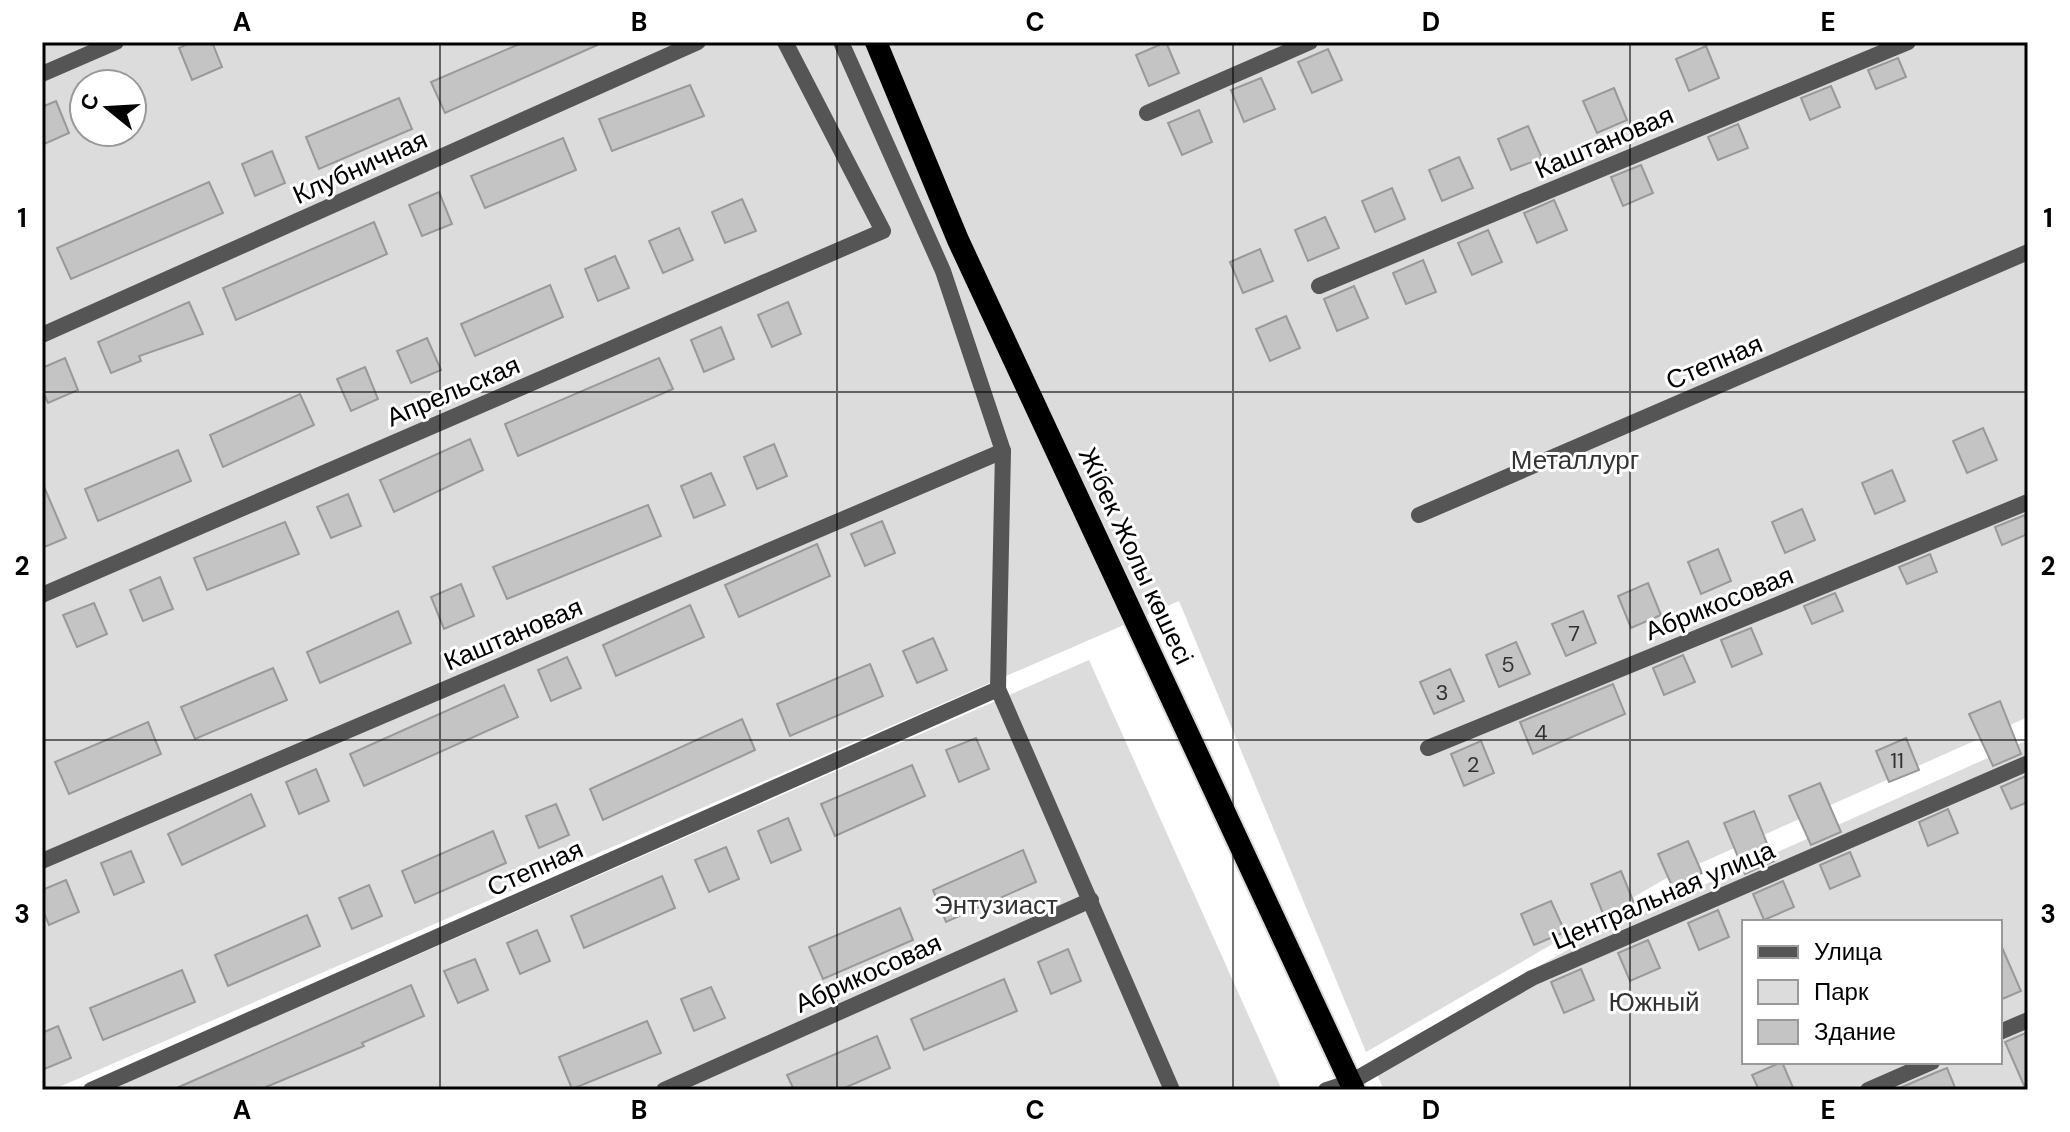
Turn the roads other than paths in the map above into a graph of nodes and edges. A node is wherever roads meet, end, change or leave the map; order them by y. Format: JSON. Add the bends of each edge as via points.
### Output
{"nodes":[{"id":1,"x":116,"y":42,"type":"edge"},
{"id":2,"x":698,"y":42,"type":"edge"},
{"id":3,"x":785,"y":42,"type":"edge"},
{"id":4,"x":841,"y":42,"type":"edge"},
{"id":5,"x":876,"y":42,"type":"edge"},
{"id":6,"x":1310,"y":42,"type":"edge"},
{"id":7,"x":1908,"y":42,"type":"edge"},
{"id":8,"x":42,"y":74,"type":"edge"},
{"id":9,"x":1147,"y":113,"type":"dead end"},
{"id":10,"x":2028,"y":252,"type":"edge"},
{"id":11,"x":1319,"y":286,"type":"dead end"},
{"id":12,"x":42,"y":335,"type":"edge"},
{"id":13,"x":1003,"y":451,"type":"junction"},
{"id":14,"x":2028,"y":502,"type":"edge"},
{"id":15,"x":1419,"y":515,"type":"dead end"},
{"id":16,"x":42,"y":595,"type":"edge"},
{"id":17,"x":998,"y":689,"type":"junction"},
{"id":18,"x":1428,"y":748,"type":"dead end"},
{"id":19,"x":2028,"y":763,"type":"edge"},
{"id":20,"x":42,"y":861,"type":"edge"},
{"id":21,"x":1091,"y":900,"type":"junction"},
{"id":22,"x":2028,"y":1020,"type":"edge"},
{"id":23,"x":2002,"y":1031,"type":"edge"},
{"id":24,"x":1927,"y":1064,"type":"edge"},
{"id":25,"x":1352,"y":1086,"type":"edge"},
{"id":26,"x":91,"y":1090,"type":"edge"},
{"id":27,"x":664,"y":1090,"type":"edge"},
{"id":28,"x":1172,"y":1090,"type":"edge"},
{"id":29,"x":1326,"y":1090,"type":"edge"},
{"id":30,"x":1868,"y":1090,"type":"edge"}],
"edges":[{"from":1,"to":8,"type":"street"},
{"from":2,"to":12,"type":"street","name":"Клубничная"},
{"from":3,"to":16,"type":"street","name":"Апрельская","via":[[883,231]]},
{"from":4,"to":13,"type":"street","via":[[943,271]]},
{"from":5,"to":25,"type":"highway","name":"Жібек Жолы көшесі","via":[[958,240]]},
{"from":6,"to":9,"type":"street"},
{"from":7,"to":11,"type":"street","name":"Каштановая"},
{"from":10,"to":15,"type":"street","name":"Степная"},
{"from":13,"to":17,"type":"street"},
{"from":13,"to":20,"type":"street","name":"Каштановая"},
{"from":14,"to":18,"type":"street","name":"Абрикосовая"},
{"from":17,"to":21,"type":"street"},
{"from":17,"to":26,"type":"street","name":"Степная"},
{"from":19,"to":25,"type":"street","name":"Центральная улица","via":[[1532,978]]},
{"from":21,"to":27,"type":"street","name":"Абрикосовая"},
{"from":21,"to":28,"type":"street"},
{"from":22,"to":23,"type":"street"},
{"from":24,"to":30,"type":"street"},
{"from":25,"to":29,"type":"street","name":"Центральная улица"}]}
